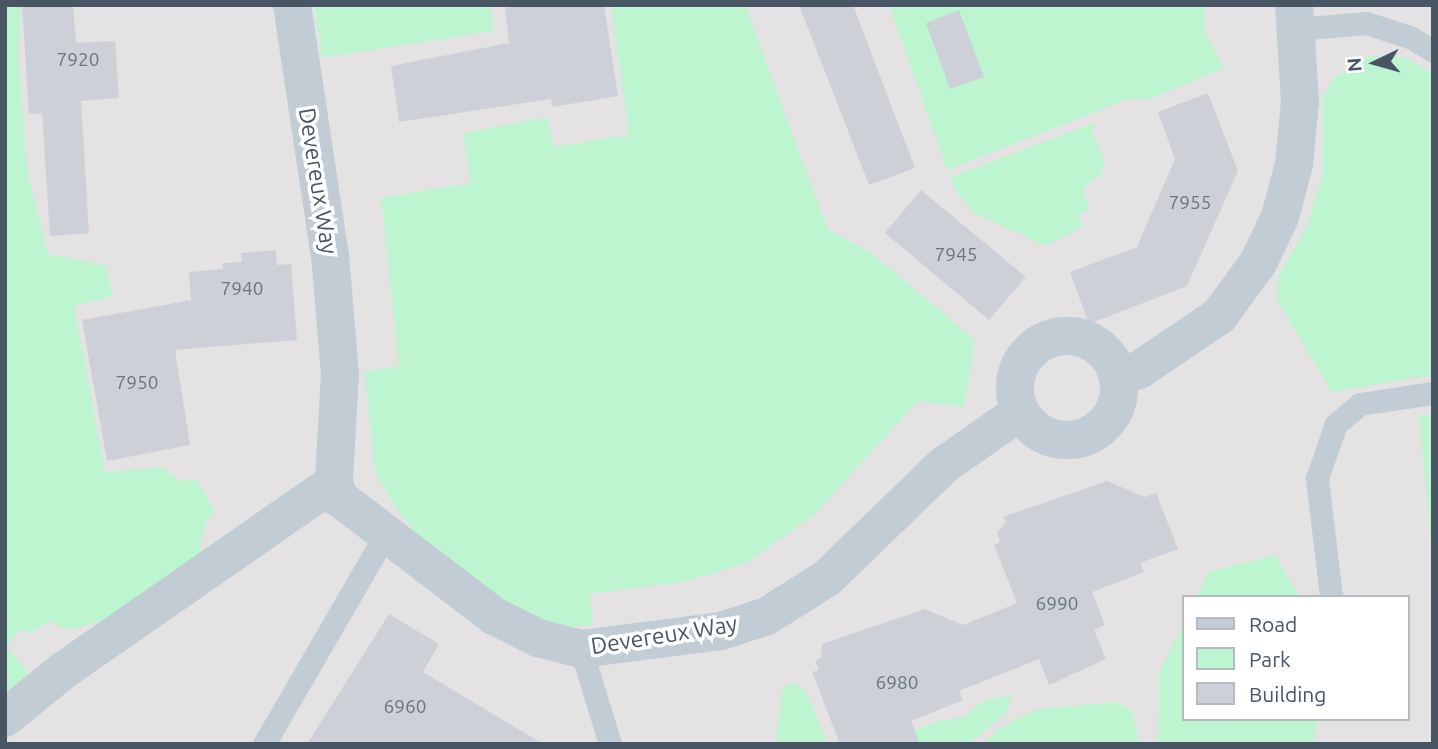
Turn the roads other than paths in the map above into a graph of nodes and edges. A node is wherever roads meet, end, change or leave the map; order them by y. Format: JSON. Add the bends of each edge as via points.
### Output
{"nodes":[{"id":1,"x":292,"y":5,"type":"edge"},
{"id":2,"x":1296,"y":17,"type":"edge"},
{"id":3,"x":1433,"y":51,"type":"edge"},
{"id":4,"x":1117,"y":376,"type":"junction"},
{"id":5,"x":1433,"y":393,"type":"edge"},
{"id":6,"x":1020,"y":412,"type":"junction"},
{"id":7,"x":334,"y":482,"type":"junction"},
{"id":8,"x":385,"y":536,"type":"junction"},
{"id":9,"x":1331,"y":595,"type":"edge"},
{"id":10,"x":580,"y":649,"type":"junction"},
{"id":11,"x":5,"y":718,"type":"edge"},
{"id":12,"x":264,"y":744,"type":"edge"},
{"id":13,"x":610,"y":744,"type":"edge"}],
"edges":[{"from":1,"to":7,"type":"street","name":"Devereux Way","via":[[333,294],[341,408]]},
{"from":2,"to":3,"type":"lane","via":[[1366,23],[1410,37]]},
{"from":2,"to":4,"type":"street","via":[[1300,103],[1294,163],[1280,217],[1258,263],[1219,316],[1159,358]]},
{"from":4,"to":6,"type":"street","via":[[1115,409],[1092,434],[1060,440],[1037,430]]},
{"from":4,"to":6,"type":"street","via":[[1098,347],[1066,336],[1048,339],[1034,348],[1019,369],[1015,395]]},
{"from":5,"to":9,"type":"lane","via":[[1360,404],[1332,433],[1317,478]]},
{"from":6,"to":10,"type":"street","name":"Devereux Way","via":[[944,465],[827,578],[767,616],[721,631]]},
{"from":7,"to":8,"type":"street","name":"Devereux Way","via":[[338,497]]},
{"from":7,"to":11,"type":"street","via":[[64,670]]},
{"from":8,"to":10,"type":"street","name":"Devereux Way","via":[[494,616],[538,638]]},
{"from":8,"to":12,"type":"lane"},
{"from":10,"to":13,"type":"lane"}]}
